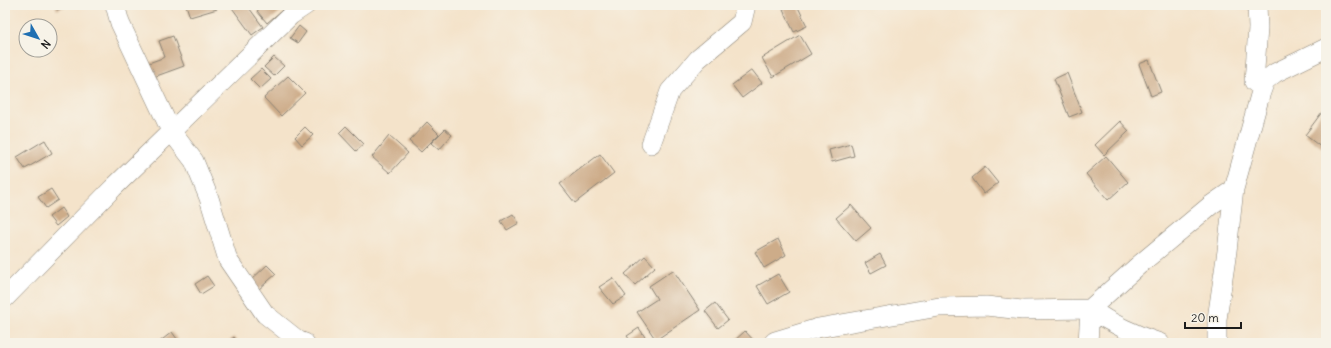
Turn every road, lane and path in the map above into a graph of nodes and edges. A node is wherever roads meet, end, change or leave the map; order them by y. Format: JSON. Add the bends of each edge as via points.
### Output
{"nodes":[{"id":1,"x":115,"y":5,"type":"edge"},
{"id":2,"x":306,"y":5,"type":"edge"},
{"id":3,"x":746,"y":5,"type":"edge"},
{"id":4,"x":1257,"y":5,"type":"edge"},
{"id":5,"x":1326,"y":48,"type":"edge"},
{"id":6,"x":1254,"y":82,"type":"dead end"},
{"id":7,"x":171,"y":131,"type":"junction"},
{"id":8,"x":651,"y":144,"type":"dead end"},
{"id":9,"x":1234,"y":189,"type":"junction"},
{"id":10,"x":5,"y":298,"type":"edge"},
{"id":11,"x":1090,"y":309,"type":"junction"},
{"id":12,"x":305,"y":343,"type":"edge"},
{"id":13,"x":773,"y":343,"type":"edge"},
{"id":14,"x":1088,"y":343,"type":"edge"},
{"id":15,"x":1160,"y":343,"type":"edge"},
{"id":16,"x":1218,"y":343,"type":"edge"}],
"edges":[{"from":1,"to":7,"type":"street","via":[[120,23]]},
{"from":2,"to":7,"type":"street","via":[[291,15]]},
{"from":3,"to":8,"type":"street","via":[[742,22],[698,59],[670,91]]},
{"from":4,"to":6,"type":"street"},
{"from":5,"to":9,"type":"street","via":[[1274,73],[1265,81]]},
{"from":7,"to":10,"type":"street"},
{"from":7,"to":12,"type":"street","via":[[194,161],[209,198],[228,260],[265,314],[298,341]]},
{"from":9,"to":11,"type":"street","via":[[1139,265]]},
{"from":9,"to":16,"type":"street","via":[[1216,319]]},
{"from":11,"to":13,"type":"street","via":[[939,307],[818,328]]},
{"from":11,"to":14,"type":"street"},
{"from":11,"to":15,"type":"street","via":[[1109,322]]}]}
